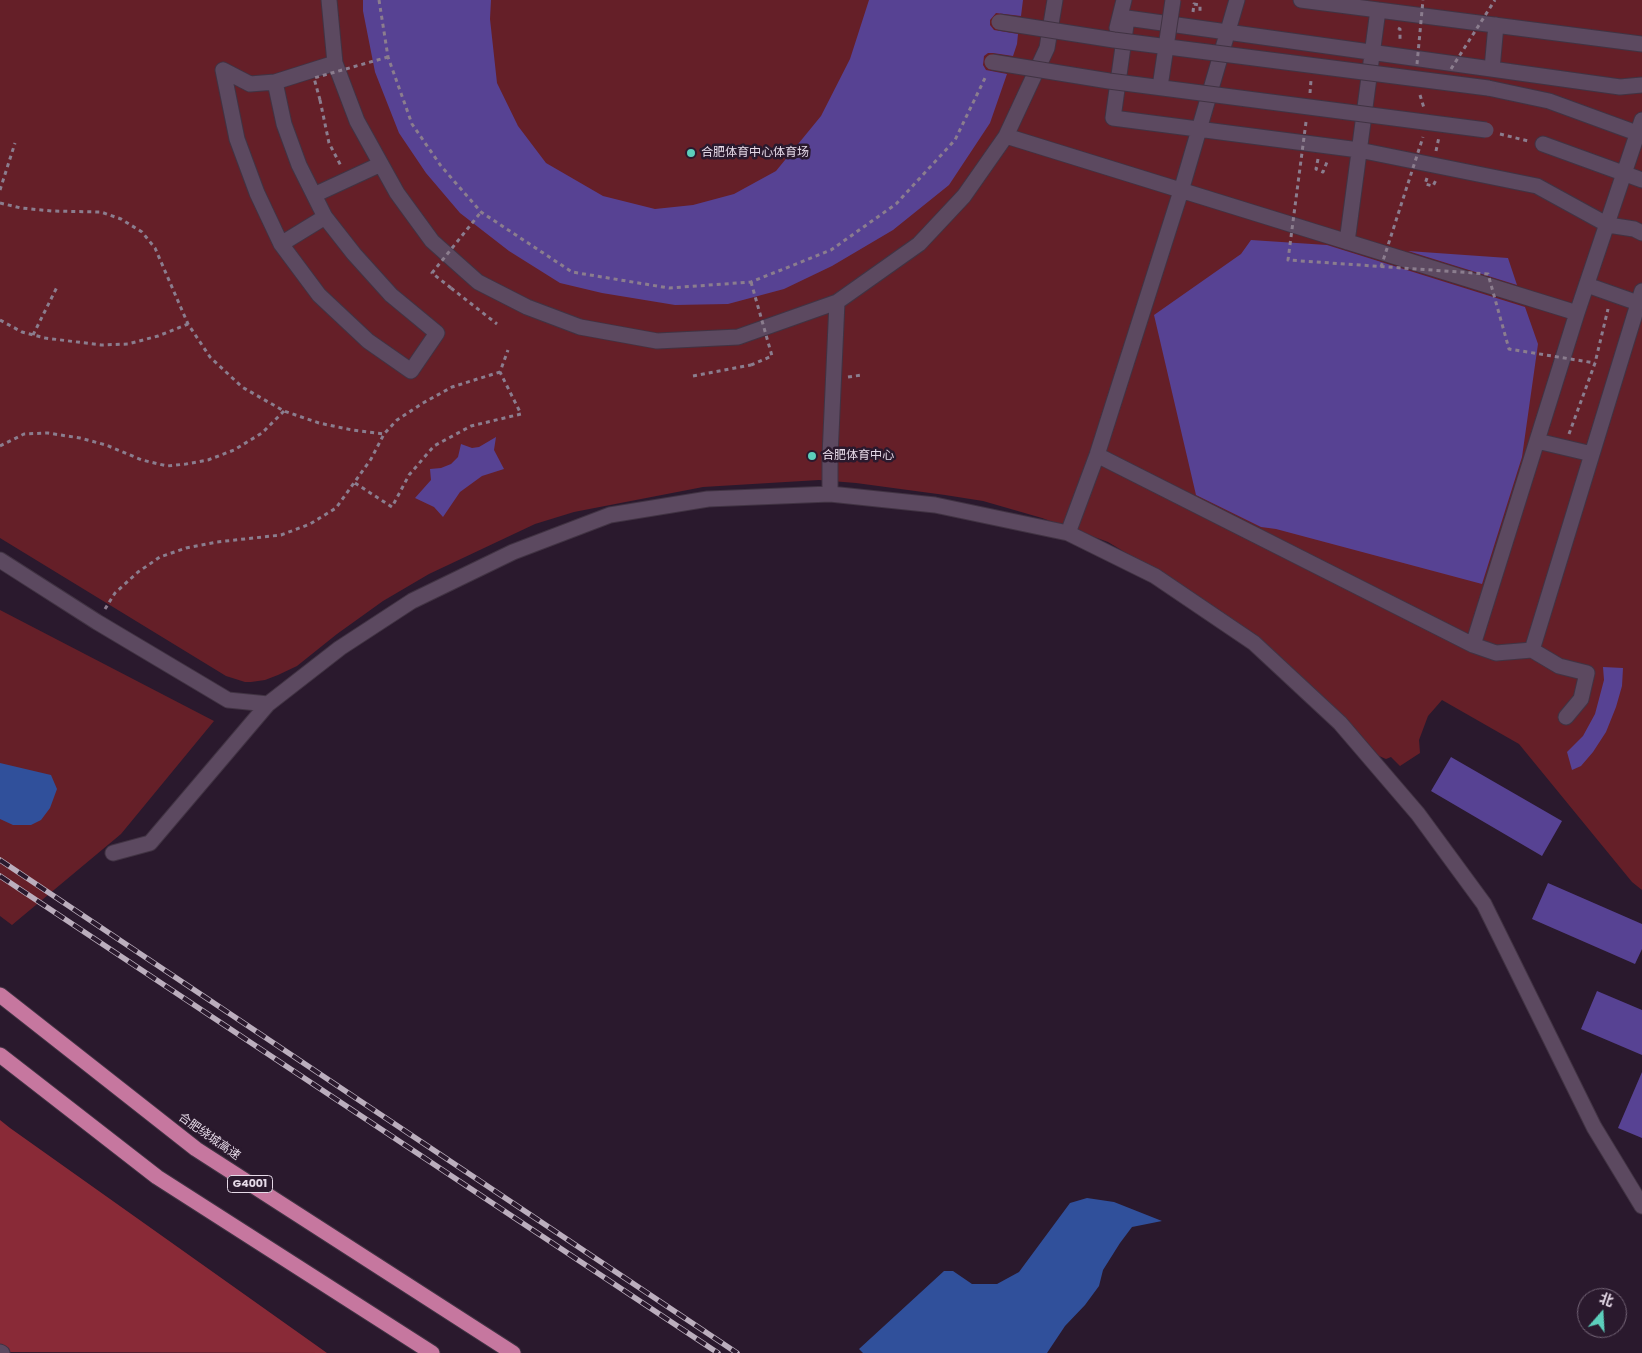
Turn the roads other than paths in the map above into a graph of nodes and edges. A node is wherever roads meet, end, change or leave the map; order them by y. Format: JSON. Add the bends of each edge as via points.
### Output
{"nodes":[{"id":1,"x":329,"y":0,"type":"edge"},
{"id":2,"x":1055,"y":0,"type":"edge"},
{"id":3,"x":1124,"y":0,"type":"edge"},
{"id":4,"x":1173,"y":0,"type":"edge"},
{"id":5,"x":1237,"y":0,"type":"edge"},
{"id":6,"x":1301,"y":0,"type":"edge"},
{"id":7,"x":1378,"y":10,"type":"junction"},
{"id":8,"x":999,"y":22,"type":"dead end"},
{"id":9,"x":1496,"y":25,"type":"junction"},
{"id":10,"x":1228,"y":31,"type":"junction"},
{"id":11,"x":1114,"y":40,"type":"junction"},
{"id":12,"x":1642,"y":44,"type":"edge"},
{"id":13,"x":1166,"y":46,"type":"junction"},
{"id":14,"x":1372,"y":51,"type":"junction"},
{"id":15,"x":992,"y":62,"type":"road end"},
{"id":16,"x":335,"y":63,"type":"junction"},
{"id":17,"x":1492,"y":68,"type":"junction"},
{"id":18,"x":1110,"y":81,"type":"junction"},
{"id":19,"x":275,"y":82,"type":"junction"},
{"id":20,"x":1642,"y":85,"type":"edge"},
{"id":21,"x":1160,"y":87,"type":"junction"},
{"id":22,"x":1199,"y":130,"type":"junction"},
{"id":23,"x":1486,"y":130,"type":"road end"},
{"id":24,"x":1641,"y":130,"type":"edge"},
{"id":25,"x":1006,"y":136,"type":"junction"},
{"id":26,"x":1543,"y":144,"type":"road end"},
{"id":27,"x":1359,"y":150,"type":"junction"},
{"id":28,"x":381,"y":164,"type":"junction"},
{"id":29,"x":1624,"y":174,"type":"junction"},
{"id":30,"x":1642,"y":180,"type":"edge"},
{"id":31,"x":1181,"y":191,"type":"junction"},
{"id":32,"x":314,"y":194,"type":"junction"},
{"id":33,"x":326,"y":217,"type":"junction"},
{"id":34,"x":1608,"y":225,"type":"junction"},
{"id":35,"x":1642,"y":233,"type":"edge"},
{"id":36,"x":1346,"y":242,"type":"junction"},
{"id":37,"x":281,"y":244,"type":"junction"},
{"id":38,"x":1587,"y":285,"type":"junction"},
{"id":39,"x":1640,"y":297,"type":"edge"},
{"id":40,"x":837,"y":302,"type":"junction"},
{"id":41,"x":1577,"y":314,"type":"junction"},
{"id":42,"x":1537,"y":441,"type":"junction"},
{"id":43,"x":1592,"y":454,"type":"junction"},
{"id":44,"x":1097,"y":455,"type":"junction"},
{"id":45,"x":830,"y":494,"type":"junction"},
{"id":46,"x":1068,"y":533,"type":"junction"},
{"id":47,"x":0,"y":560,"type":"edge"},
{"id":48,"x":1473,"y":645,"type":"junction"},
{"id":49,"x":1532,"y":650,"type":"junction"},
{"id":50,"x":268,"y":704,"type":"junction"},
{"id":51,"x":1566,"y":717,"type":"dead end"},
{"id":52,"x":114,"y":853,"type":"dead end"},
{"id":53,"x":0,"y":995,"type":"edge"},
{"id":54,"x":0,"y":1055,"type":"edge"},
{"id":55,"x":1642,"y":1206,"type":"edge"},
{"id":56,"x":432,"y":1353,"type":"edge"},
{"id":57,"x":513,"y":1353,"type":"edge"}],
"edges":[{"from":1,"to":16,"type":"street"},
{"from":2,"to":25,"type":"street","via":[[1047,48]]},
{"from":3,"to":11,"type":"street"},
{"from":4,"to":13,"type":"street","bridge":true},
{"from":5,"to":10,"type":"street"},
{"from":6,"to":7,"type":"street"},
{"from":7,"to":9,"type":"street"},
{"from":7,"to":14,"type":"street"},
{"from":8,"to":11,"type":"street","bridge":true},
{"from":9,"to":12,"type":"street"},
{"from":9,"to":17,"type":"street"},
{"from":10,"to":14,"type":"street"},
{"from":10,"to":22,"type":"street"},
{"from":10,"to":22,"type":"street","via":[[1127,18],[1113,118]]},
{"from":11,"to":13,"type":"street","bridge":true},
{"from":11,"to":18,"type":"street"},
{"from":13,"to":21,"type":"street","bridge":true},
{"from":13,"to":24,"type":"street","bridge":true,"via":[[1488,88],[1549,101]]},
{"from":14,"to":17,"type":"street"},
{"from":14,"to":27,"type":"street"},
{"from":15,"to":18,"type":"street","bridge":true},
{"from":16,"to":19,"type":"street"},
{"from":16,"to":28,"type":"street","via":[[357,121]]},
{"from":17,"to":20,"type":"street","via":[[1620,87]]},
{"from":18,"to":21,"type":"street","bridge":true},
{"from":19,"to":32,"type":"street","via":[[284,124]]},
{"from":19,"to":37,"type":"street","via":[[250,84],[223,70],[237,140]]},
{"from":21,"to":23,"type":"street","bridge":true},
{"from":22,"to":27,"type":"street"},
{"from":22,"to":31,"type":"street"},
{"from":24,"to":29,"type":"street"},
{"from":25,"to":31,"type":"street"},
{"from":25,"to":40,"type":"street","via":[[964,196],[919,244]]},
{"from":26,"to":29,"type":"street"},
{"from":27,"to":34,"type":"street","via":[[1537,186]]},
{"from":27,"to":36,"type":"street"},
{"from":28,"to":32,"type":"street"},
{"from":28,"to":40,"type":"street","via":[[432,241],[478,282],[527,307],[580,326],[657,341],[738,337]]},
{"from":29,"to":30,"type":"street"},
{"from":29,"to":34,"type":"street"},
{"from":31,"to":36,"type":"street"},
{"from":31,"to":44,"type":"street"},
{"from":32,"to":33,"type":"street"},
{"from":33,"to":37,"type":"street"},
{"from":33,"to":37,"type":"street","via":[[391,295],[437,333],[411,372],[368,341],[319,295]]},
{"from":34,"to":35,"type":"street"},
{"from":34,"to":38,"type":"street"},
{"from":36,"to":41,"type":"street"},
{"from":38,"to":39,"type":"street","via":[[1612,294]]},
{"from":38,"to":41,"type":"street"},
{"from":39,"to":43,"type":"street"},
{"from":40,"to":45,"type":"street"},
{"from":41,"to":42,"type":"street"},
{"from":42,"to":43,"type":"street"},
{"from":42,"to":48,"type":"street"},
{"from":43,"to":49,"type":"street"},
{"from":44,"to":46,"type":"street"},
{"from":44,"to":48,"type":"street"},
{"from":45,"to":46,"type":"street","via":[[935,505]]},
{"from":45,"to":50,"type":"street","via":[[708,499],[610,515],[513,552],[412,601],[340,648]]},
{"from":46,"to":55,"type":"street","via":[[1154,576],[1254,643],[1340,723],[1418,814],[1484,904],[1594,1127]]},
{"from":47,"to":50,"type":"street","via":[[228,700]]},
{"from":48,"to":49,"type":"street","via":[[1496,653]]},
{"from":49,"to":51,"type":"street","via":[[1559,666],[1587,673],[1581,698]]},
{"from":50,"to":52,"type":"street","via":[[150,843]]},
{"from":53,"to":57,"type":"highway","name":"合肥绕城高速","number":"G4001","via":[[196,1149]]},
{"from":54,"to":56,"type":"highway","via":[[157,1177]]}]}
